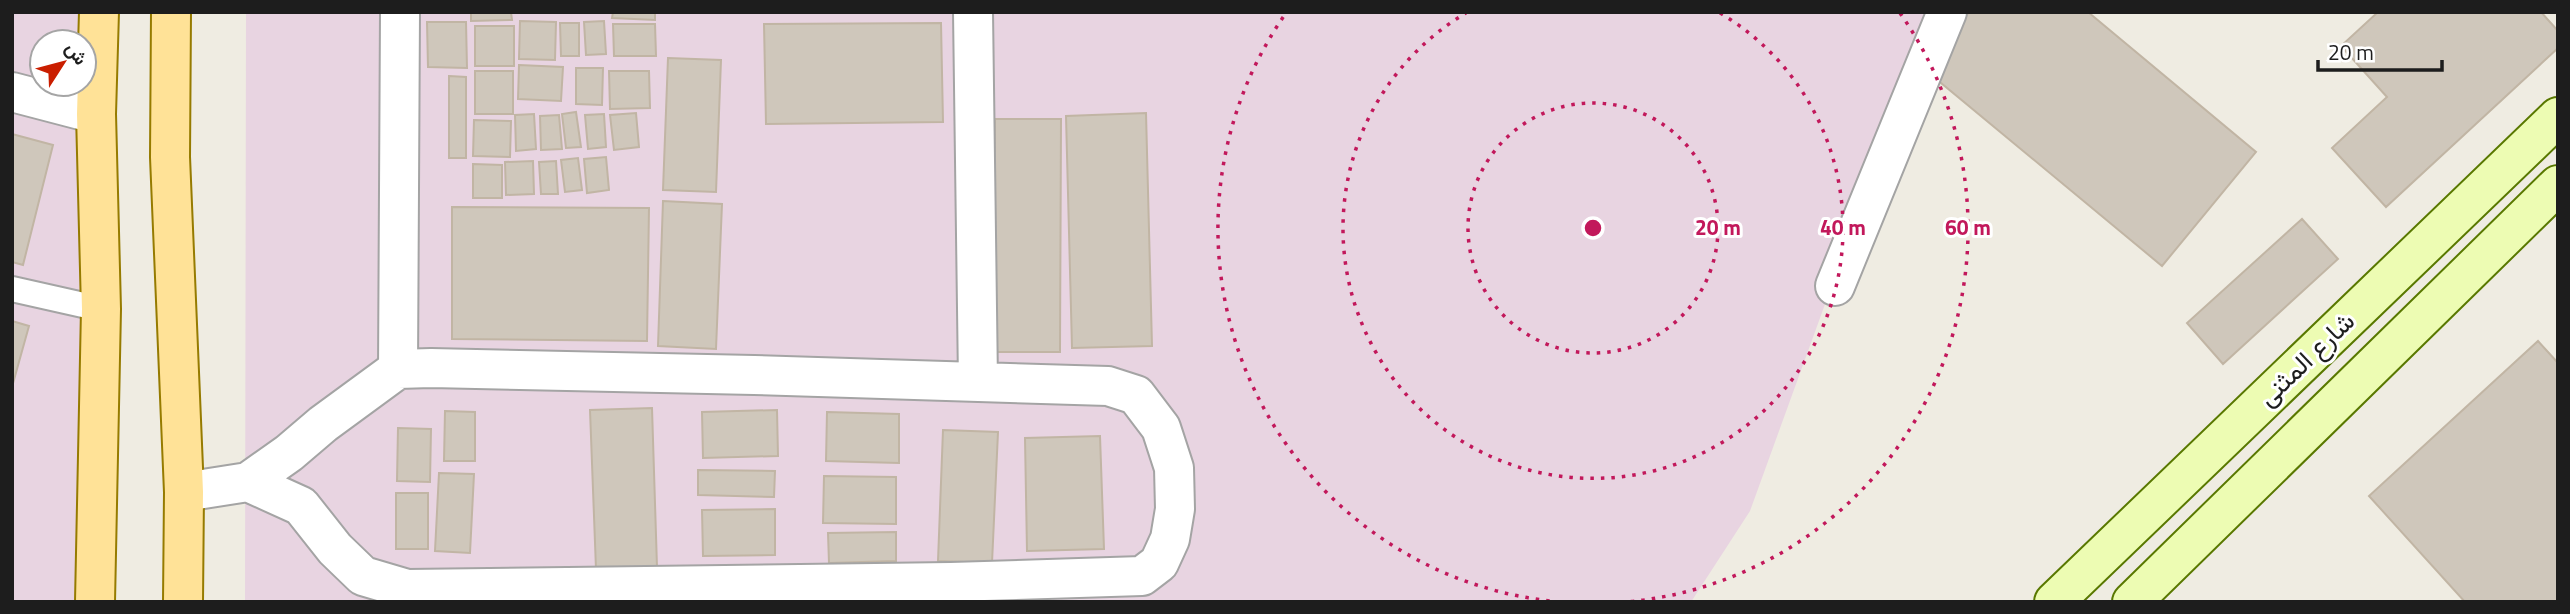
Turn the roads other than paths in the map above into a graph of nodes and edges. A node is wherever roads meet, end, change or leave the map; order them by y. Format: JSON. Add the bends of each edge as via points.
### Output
{"nodes":[{"id":1,"x":99,"y":12,"type":"edge"},
{"id":2,"x":171,"y":12,"type":"edge"},
{"id":3,"x":400,"y":12,"type":"edge"},
{"id":4,"x":973,"y":12,"type":"edge"},
{"id":5,"x":1947,"y":12,"type":"edge"},
{"id":6,"x":12,"y":92,"type":"edge"},
{"id":7,"x":96,"y":114,"type":"junction"},
{"id":8,"x":2558,"y":117,"type":"edge"},
{"id":9,"x":2558,"y":185,"type":"edge"},
{"id":10,"x":1835,"y":286,"type":"dead end"},
{"id":11,"x":12,"y":289,"type":"edge"},
{"id":12,"x":101,"y":309,"type":"junction"},
{"id":13,"x":398,"y":369,"type":"junction"},
{"id":14,"x":978,"y":382,"type":"junction"},
{"id":15,"x":248,"y":482,"type":"junction"},
{"id":16,"x":184,"y":492,"type":"junction"},
{"id":17,"x":95,"y":602,"type":"edge"},
{"id":18,"x":183,"y":602,"type":"edge"},
{"id":19,"x":2054,"y":602,"type":"edge"},
{"id":20,"x":2132,"y":602,"type":"edge"}],
"edges":[{"from":1,"to":7,"type":"main road"},
{"from":2,"to":16,"type":"main road","via":[[170,157]]},
{"from":3,"to":13,"type":"street"},
{"from":4,"to":14,"type":"street"},
{"from":5,"to":10,"type":"street"},
{"from":6,"to":7,"type":"street"},
{"from":7,"to":12,"type":"main road"},
{"from":8,"to":19,"type":"street","name":"شارع المثنى"},
{"from":9,"to":20,"type":"street","name":"شارع المثنى"},
{"from":11,"to":12,"type":"lane"},
{"from":12,"to":17,"type":"main road"},
{"from":13,"to":14,"type":"street"},
{"from":13,"to":15,"type":"street"},
{"from":14,"to":15,"type":"street","via":[[1108,386],[1136,395],[1161,428],[1174,468],[1170,540],[1158,563],[1142,576],[407,589],[363,576],[301,506]]},
{"from":15,"to":16,"type":"street"},
{"from":16,"to":18,"type":"main road"}]}
